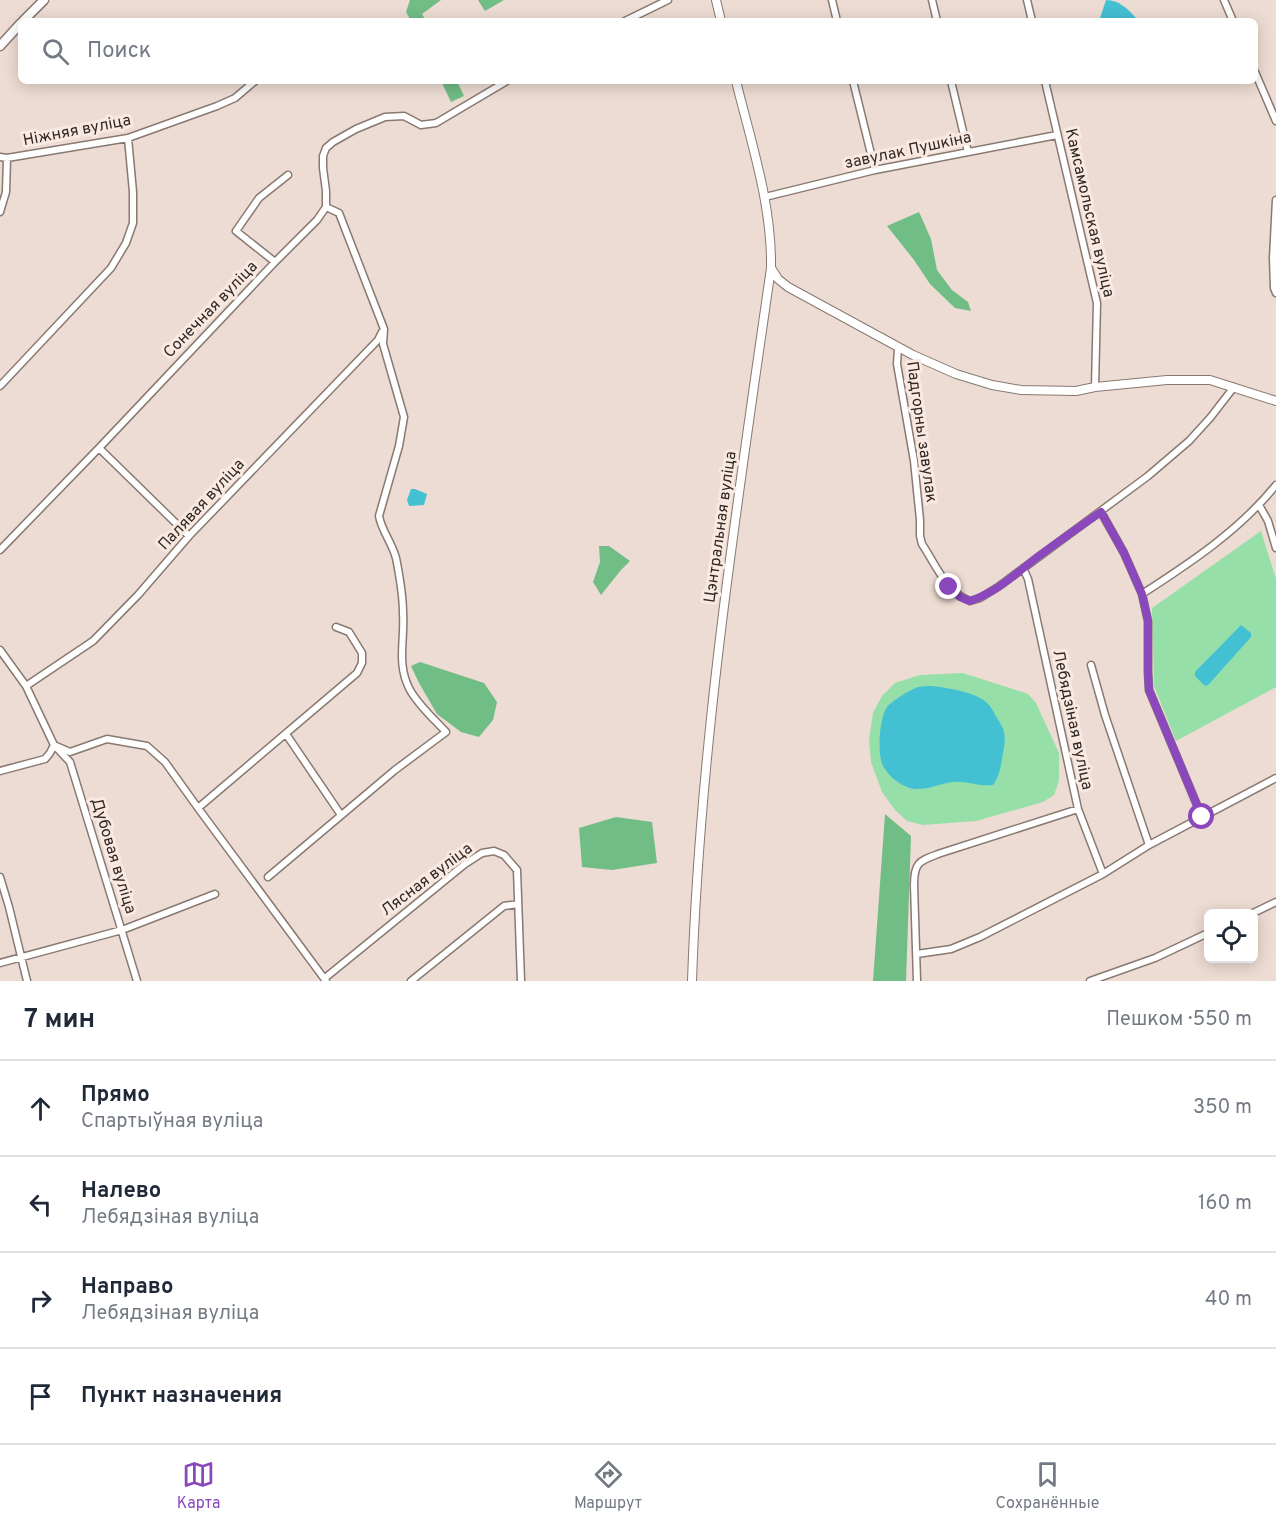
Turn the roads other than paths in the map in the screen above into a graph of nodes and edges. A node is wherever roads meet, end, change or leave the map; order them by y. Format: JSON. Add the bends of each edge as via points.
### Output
{"nodes":[{"id":1,"x":44,"y":0,"type":"edge"},
{"id":2,"x":668,"y":0,"type":"edge"},
{"id":3,"x":716,"y":0,"type":"edge"},
{"id":4,"x":832,"y":0,"type":"edge"},
{"id":5,"x":932,"y":0,"type":"edge"},
{"id":6,"x":1027,"y":0,"type":"edge"},
{"id":7,"x":1224,"y":0,"type":"edge"},
{"id":8,"x":26,"y":18,"type":"edge"},
{"id":9,"x":631,"y":18,"type":"edge"},
{"id":10,"x":720,"y":18,"type":"edge"},
{"id":11,"x":836,"y":18,"type":"edge"},
{"id":12,"x":936,"y":18,"type":"edge"},
{"id":13,"x":1031,"y":18,"type":"edge"},
{"id":14,"x":1232,"y":18,"type":"edge"},
{"id":15,"x":18,"y":26,"type":"edge"},
{"id":16,"x":0,"y":46,"type":"edge"},
{"id":17,"x":1258,"y":79,"type":"edge"},
{"id":18,"x":251,"y":84,"type":"edge"},
{"id":19,"x":502,"y":84,"type":"edge"},
{"id":20,"x":737,"y":84,"type":"edge"},
{"id":21,"x":853,"y":84,"type":"edge"},
{"id":22,"x":952,"y":84,"type":"edge"},
{"id":23,"x":1046,"y":84,"type":"edge"},
{"id":24,"x":1276,"y":121,"type":"edge"},
{"id":25,"x":1057,"y":135,"type":"junction"},
{"id":26,"x":128,"y":138,"type":"junction"},
{"id":27,"x":968,"y":152,"type":"junction"},
{"id":28,"x":3,"y":158,"type":"edge"},
{"id":29,"x":875,"y":170,"type":"junction"},
{"id":30,"x":288,"y":175,"type":"dead end"},
{"id":31,"x":765,"y":196,"type":"junction"},
{"id":32,"x":1276,"y":200,"type":"edge"},
{"id":33,"x":326,"y":207,"type":"junction"},
{"id":34,"x":0,"y":212,"type":"edge"},
{"id":35,"x":275,"y":262,"type":"junction"},
{"id":36,"x":771,"y":268,"type":"junction"},
{"id":37,"x":1276,"y":293,"type":"edge"},
{"id":38,"x":384,"y":329,"type":"junction"},
{"id":39,"x":898,"y":348,"type":"junction"},
{"id":40,"x":0,"y":386,"type":"edge"},
{"id":41,"x":1095,"y":387,"type":"junction"},
{"id":42,"x":1234,"y":387,"type":"junction"},
{"id":43,"x":1276,"y":401,"type":"edge"},
{"id":44,"x":99,"y":448,"type":"junction"},
{"id":45,"x":1276,"y":485,"type":"edge"},
{"id":46,"x":1259,"y":506,"type":"junction"},
{"id":47,"x":1101,"y":512,"type":"junction"},
{"id":48,"x":189,"y":536,"type":"junction"},
{"id":49,"x":1276,"y":548,"type":"edge"},
{"id":50,"x":0,"y":550,"type":"edge"},
{"id":51,"x":1023,"y":568,"type":"junction"},
{"id":52,"x":1142,"y":594,"type":"junction"},
{"id":53,"x":336,"y":627,"type":"dead end"},
{"id":54,"x":0,"y":650,"type":"edge"},
{"id":55,"x":1091,"y":665,"type":"dead end"},
{"id":56,"x":26,"y":686,"type":"junction"},
{"id":57,"x":286,"y":734,"type":"junction"},
{"id":58,"x":54,"y":745,"type":"junction"},
{"id":59,"x":0,"y":771,"type":"edge"},
{"id":60,"x":1276,"y":778,"type":"edge"},
{"id":61,"x":198,"y":808,"type":"junction"},
{"id":62,"x":1078,"y":809,"type":"junction"},
{"id":63,"x":341,"y":815,"type":"junction"},
{"id":64,"x":1202,"y":817,"type":"junction"},
{"id":65,"x":1149,"y":845,"type":"junction"},
{"id":66,"x":1103,"y":874,"type":"junction"},
{"id":67,"x":0,"y":877,"type":"edge"},
{"id":68,"x":268,"y":877,"type":"dead end"},
{"id":69,"x":215,"y":894,"type":"dead end"},
{"id":70,"x":1276,"y":902,"type":"edge"},
{"id":71,"x":518,"y":904,"type":"junction"},
{"id":72,"x":1258,"y":911,"type":"edge"},
{"id":73,"x":122,"y":930,"type":"junction"},
{"id":74,"x":1204,"y":935,"type":"edge"},
{"id":75,"x":916,"y":954,"type":"junction"},
{"id":76,"x":21,"y":958,"type":"junction"},
{"id":77,"x":0,"y":963,"type":"edge"},
{"id":78,"x":325,"y":979,"type":"edge"},
{"id":79,"x":27,"y":981,"type":"edge"},
{"id":80,"x":137,"y":981,"type":"edge"},
{"id":81,"x":411,"y":981,"type":"edge"},
{"id":82,"x":522,"y":981,"type":"edge"},
{"id":83,"x":692,"y":981,"type":"edge"},
{"id":84,"x":917,"y":981,"type":"edge"},
{"id":85,"x":1090,"y":981,"type":"edge"}],
"edges":[{"from":1,"to":8,"type":"main road"},
{"from":2,"to":9,"type":"street"},
{"from":3,"to":10,"type":"street"},
{"from":4,"to":11,"type":"street"},
{"from":5,"to":12,"type":"street"},
{"from":6,"to":13,"type":"street"},
{"from":7,"to":14,"type":"street"},
{"from":15,"to":16,"type":"main road"},
{"from":17,"to":24,"type":"street"},
{"from":18,"to":26,"type":"street","name":"Ніжняя вуліца","via":[[217,106]]},
{"from":19,"to":33,"type":"street","via":[[436,123],[421,125],[404,116],[385,117],[333,142],[323,156]]},
{"from":20,"to":31,"type":"street","name":"Цэнтральная вуліца"},
{"from":21,"to":29,"type":"street"},
{"from":22,"to":27,"type":"street"},
{"from":23,"to":25,"type":"street","name":"Камсамольская вуліца"},
{"from":25,"to":27,"type":"street","name":"завулак Пушкіна"},
{"from":25,"to":41,"type":"street","name":"Камсамольская вуліца","via":[[1097,303]]},
{"from":26,"to":28,"type":"street","name":"Ніжняя вуліца"},
{"from":26,"to":40,"type":"street","via":[[133,223],[126,243],[111,268]]},
{"from":27,"to":29,"type":"street","name":"завулак Пушкіна"},
{"from":28,"to":34,"type":"street","via":[[6,192]]},
{"from":29,"to":31,"type":"street","name":"завулак Пушкіна"},
{"from":30,"to":35,"type":"street","via":[[259,198],[236,231]]},
{"from":31,"to":36,"type":"street","name":"Цэнтральная вуліца"},
{"from":32,"to":37,"type":"street"},
{"from":33,"to":35,"type":"street","name":"Сонечная вуліца"},
{"from":33,"to":38,"type":"street","via":[[339,213]]},
{"from":35,"to":44,"type":"street","name":"Сонечная вуліца"},
{"from":36,"to":39,"type":"street","via":[[788,287]]},
{"from":36,"to":83,"type":"street","name":"Цэнтральная вуліца","via":[[721,629],[701,821]]},
{"from":38,"to":48,"type":"street","name":"Палявая вуліца","via":[[378,340]]},
{"from":38,"to":63,"type":"street","via":[[382,344],[404,417],[379,516],[397,560],[404,614],[401,660],[409,688],[446,732]]},
{"from":39,"to":41,"type":"street","via":[[992,385],[1021,390],[1076,391]]},
{"from":39,"to":51,"type":"street","name":"Падгорны завулак","via":[[922,544],[949,587],[970,601]]},
{"from":41,"to":42,"type":"street","via":[[1210,380]]},
{"from":42,"to":43,"type":"street"},
{"from":42,"to":47,"type":"street","via":[[1189,441]]},
{"from":44,"to":48,"type":"street"},
{"from":44,"to":50,"type":"street","name":"Сонечная вуліца"},
{"from":45,"to":46,"type":"street"},
{"from":46,"to":49,"type":"street"},
{"from":46,"to":52,"type":"street"},
{"from":47,"to":51,"type":"street"},
{"from":47,"to":52,"type":"street"},
{"from":48,"to":56,"type":"street","name":"Палявая вуліца","via":[[93,641]]},
{"from":51,"to":62,"type":"street","name":"Лебядзіная вуліца"},
{"from":52,"to":64,"type":"street","via":[[1148,621],[1149,690]]},
{"from":53,"to":57,"type":"street","via":[[349,632],[362,654],[362,663],[357,673]]},
{"from":54,"to":56,"type":"street","name":"Дубовая вуліца"},
{"from":55,"to":65,"type":"street"},
{"from":56,"to":58,"type":"street","name":"Дубовая вуліца"},
{"from":57,"to":61,"type":"street"},
{"from":57,"to":63,"type":"street"},
{"from":58,"to":59,"type":"street","via":[[45,759]]},
{"from":58,"to":61,"type":"street","via":[[70,752],[107,739],[147,746],[165,762]]},
{"from":58,"to":73,"type":"street","name":"Дубовая вуліца","via":[[70,762]]},
{"from":60,"to":64,"type":"street"},
{"from":61,"to":78,"type":"street"},
{"from":62,"to":66,"type":"street","name":"Лебядзіная вуліца"},
{"from":62,"to":75,"type":"street","via":[[919,863],[914,870]]},
{"from":63,"to":68,"type":"street"},
{"from":64,"to":65,"type":"street"},
{"from":65,"to":66,"type":"street"},
{"from":66,"to":75,"type":"street","via":[[970,941],[951,949]]},
{"from":67,"to":76,"type":"street"},
{"from":69,"to":73,"type":"street"},
{"from":70,"to":72,"type":"street"},
{"from":71,"to":78,"type":"street","name":"Лясная вуліца","via":[[517,870],[504,855],[494,851],[482,853]]},
{"from":71,"to":81,"type":"street","via":[[504,906]]},
{"from":71,"to":82,"type":"street","name":"Лясная вуліца"},
{"from":73,"to":76,"type":"street"},
{"from":73,"to":80,"type":"street","name":"Дубовая вуліца"},
{"from":74,"to":85,"type":"street"},
{"from":75,"to":84,"type":"street"},
{"from":76,"to":77,"type":"street"},
{"from":76,"to":79,"type":"street"}]}
